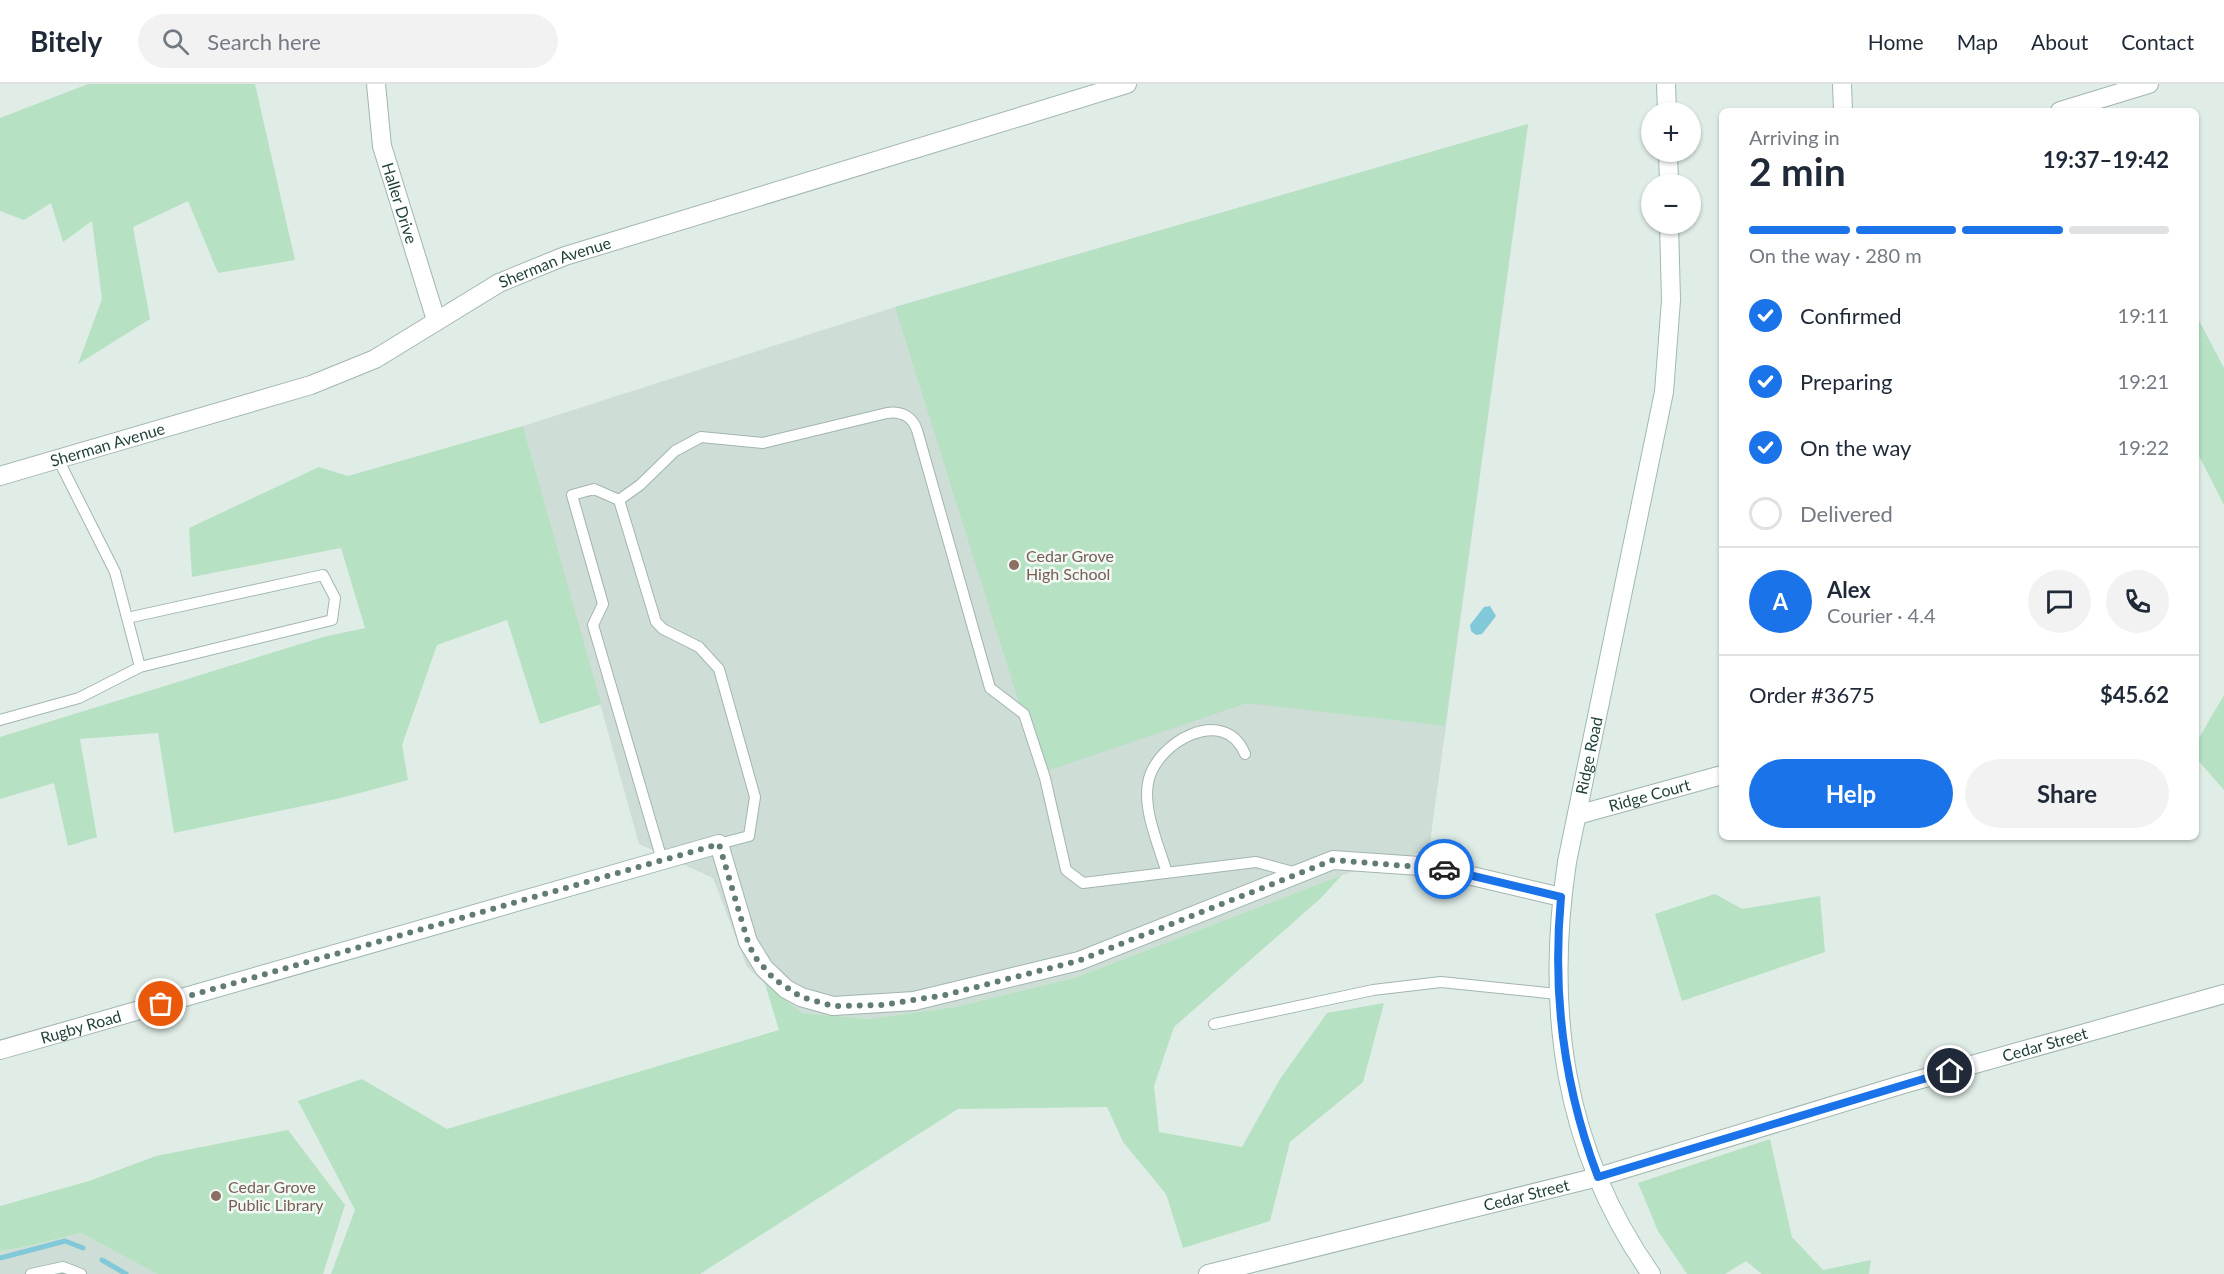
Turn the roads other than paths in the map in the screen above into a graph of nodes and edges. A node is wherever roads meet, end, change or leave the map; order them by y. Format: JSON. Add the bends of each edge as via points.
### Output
{"nodes":[{"id":1,"x":376,"y":84,"type":"edge"},
{"id":2,"x":1126,"y":84,"type":"edge"},
{"id":3,"x":1666,"y":84,"type":"edge"},
{"id":4,"x":1842,"y":84,"type":"edge"},
{"id":5,"x":2149,"y":84,"type":"edge"},
{"id":6,"x":1667,"y":102,"type":"edge"},
{"id":7,"x":1843,"y":108,"type":"edge"},
{"id":8,"x":2070,"y":108,"type":"edge"},
{"id":9,"x":1669,"y":234,"type":"edge"},
{"id":10,"x":436,"y":320,"type":"junction"},
{"id":11,"x":58,"y":459,"type":"junction"},
{"id":12,"x":0,"y":476,"type":"edge"},
{"id":13,"x":619,"y":500,"type":"junction"},
{"id":14,"x":127,"y":618,"type":"junction"},
{"id":15,"x":140,"y":668,"type":"junction"},
{"id":16,"x":0,"y":720,"type":"edge"},
{"id":17,"x":1245,"y":754,"type":"dead end"},
{"id":18,"x":1719,"y":776,"type":"edge"},
{"id":19,"x":1577,"y":815,"type":"junction"},
{"id":20,"x":719,"y":844,"type":"junction"},
{"id":21,"x":662,"y":860,"type":"junction"},
{"id":22,"x":1167,"y":873,"type":"junction"},
{"id":23,"x":1301,"y":873,"type":"junction"},
{"id":24,"x":1561,"y":897,"type":"junction"},
{"id":25,"x":1557,"y":994,"type":"junction"},
{"id":26,"x":2224,"y":994,"type":"edge"},
{"id":27,"x":1214,"y":1024,"type":"dead end"},
{"id":28,"x":0,"y":1050,"type":"edge"},
{"id":29,"x":1598,"y":1177,"type":"junction"},
{"id":30,"x":31,"y":1274,"type":"edge"},
{"id":31,"x":81,"y":1274,"type":"edge"},
{"id":32,"x":1208,"y":1274,"type":"edge"},
{"id":33,"x":1651,"y":1274,"type":"edge"}],
"edges":[{"from":1,"to":10,"type":"street","name":"Haller Drive","via":[[382,146]]},
{"from":2,"to":10,"type":"street","name":"Sherman Avenue","via":[[565,256],[499,283]]},
{"from":3,"to":6,"type":"street"},
{"from":4,"to":7,"type":"street"},
{"from":5,"to":8,"type":"street"},
{"from":9,"to":19,"type":"street","name":"Ridge Road","via":[[1670,310],[1664,392]]},
{"from":10,"to":11,"type":"street","name":"Sherman Avenue","via":[[375,359],[311,385]]},
{"from":11,"to":12,"type":"street","name":"Sherman Avenue"},
{"from":11,"to":14,"type":"lane","via":[[115,572]]},
{"from":13,"to":20,"type":"lane","via":[[656,622],[699,647],[719,669],[755,797],[749,836]]},
{"from":13,"to":21,"type":"lane","via":[[594,489],[572,495],[603,603],[594,624]]},
{"from":13,"to":22,"type":"lane","via":[[675,451],[701,437],[763,443],[886,413],[907,416],[917,430],[990,688],[1024,714],[1045,778],[1066,870],[1083,883]]},
{"from":14,"to":15,"type":"lane"},
{"from":14,"to":15,"type":"lane","via":[[323,575],[335,598],[332,620]]},
{"from":15,"to":16,"type":"lane","via":[[79,698]]},
{"from":17,"to":22,"type":"lane","via":[[1231,734],[1217,731],[1184,738],[1158,757],[1150,772],[1146,798]]},
{"from":18,"to":19,"type":"street","name":"Ridge Court"},
{"from":19,"to":24,"type":"street","name":"Ridge Road"},
{"from":20,"to":21,"type":"street","name":"Rugby Road"},
{"from":20,"to":23,"type":"street","via":[[754,956],[786,989],[833,1006],[914,1001],[1078,961]]},
{"from":21,"to":28,"type":"street","name":"Rugby Road"},
{"from":22,"to":23,"type":"lane","via":[[1256,862]]},
{"from":23,"to":24,"type":"street","via":[[1333,860],[1434,867]]},
{"from":24,"to":25,"type":"street","name":"Ridge Road"},
{"from":25,"to":27,"type":"lane","via":[[1441,982],[1373,990]]},
{"from":25,"to":29,"type":"street","name":"Ridge Road","via":[[1570,1087]]},
{"from":26,"to":29,"type":"street","name":"Cedar Street","via":[[1904,1084]]},
{"from":29,"to":32,"type":"street","name":"Cedar Street"},
{"from":29,"to":33,"type":"street","name":"Ridge Road"},
{"from":30,"to":31,"type":"lane","via":[[63,1267]]}]}
